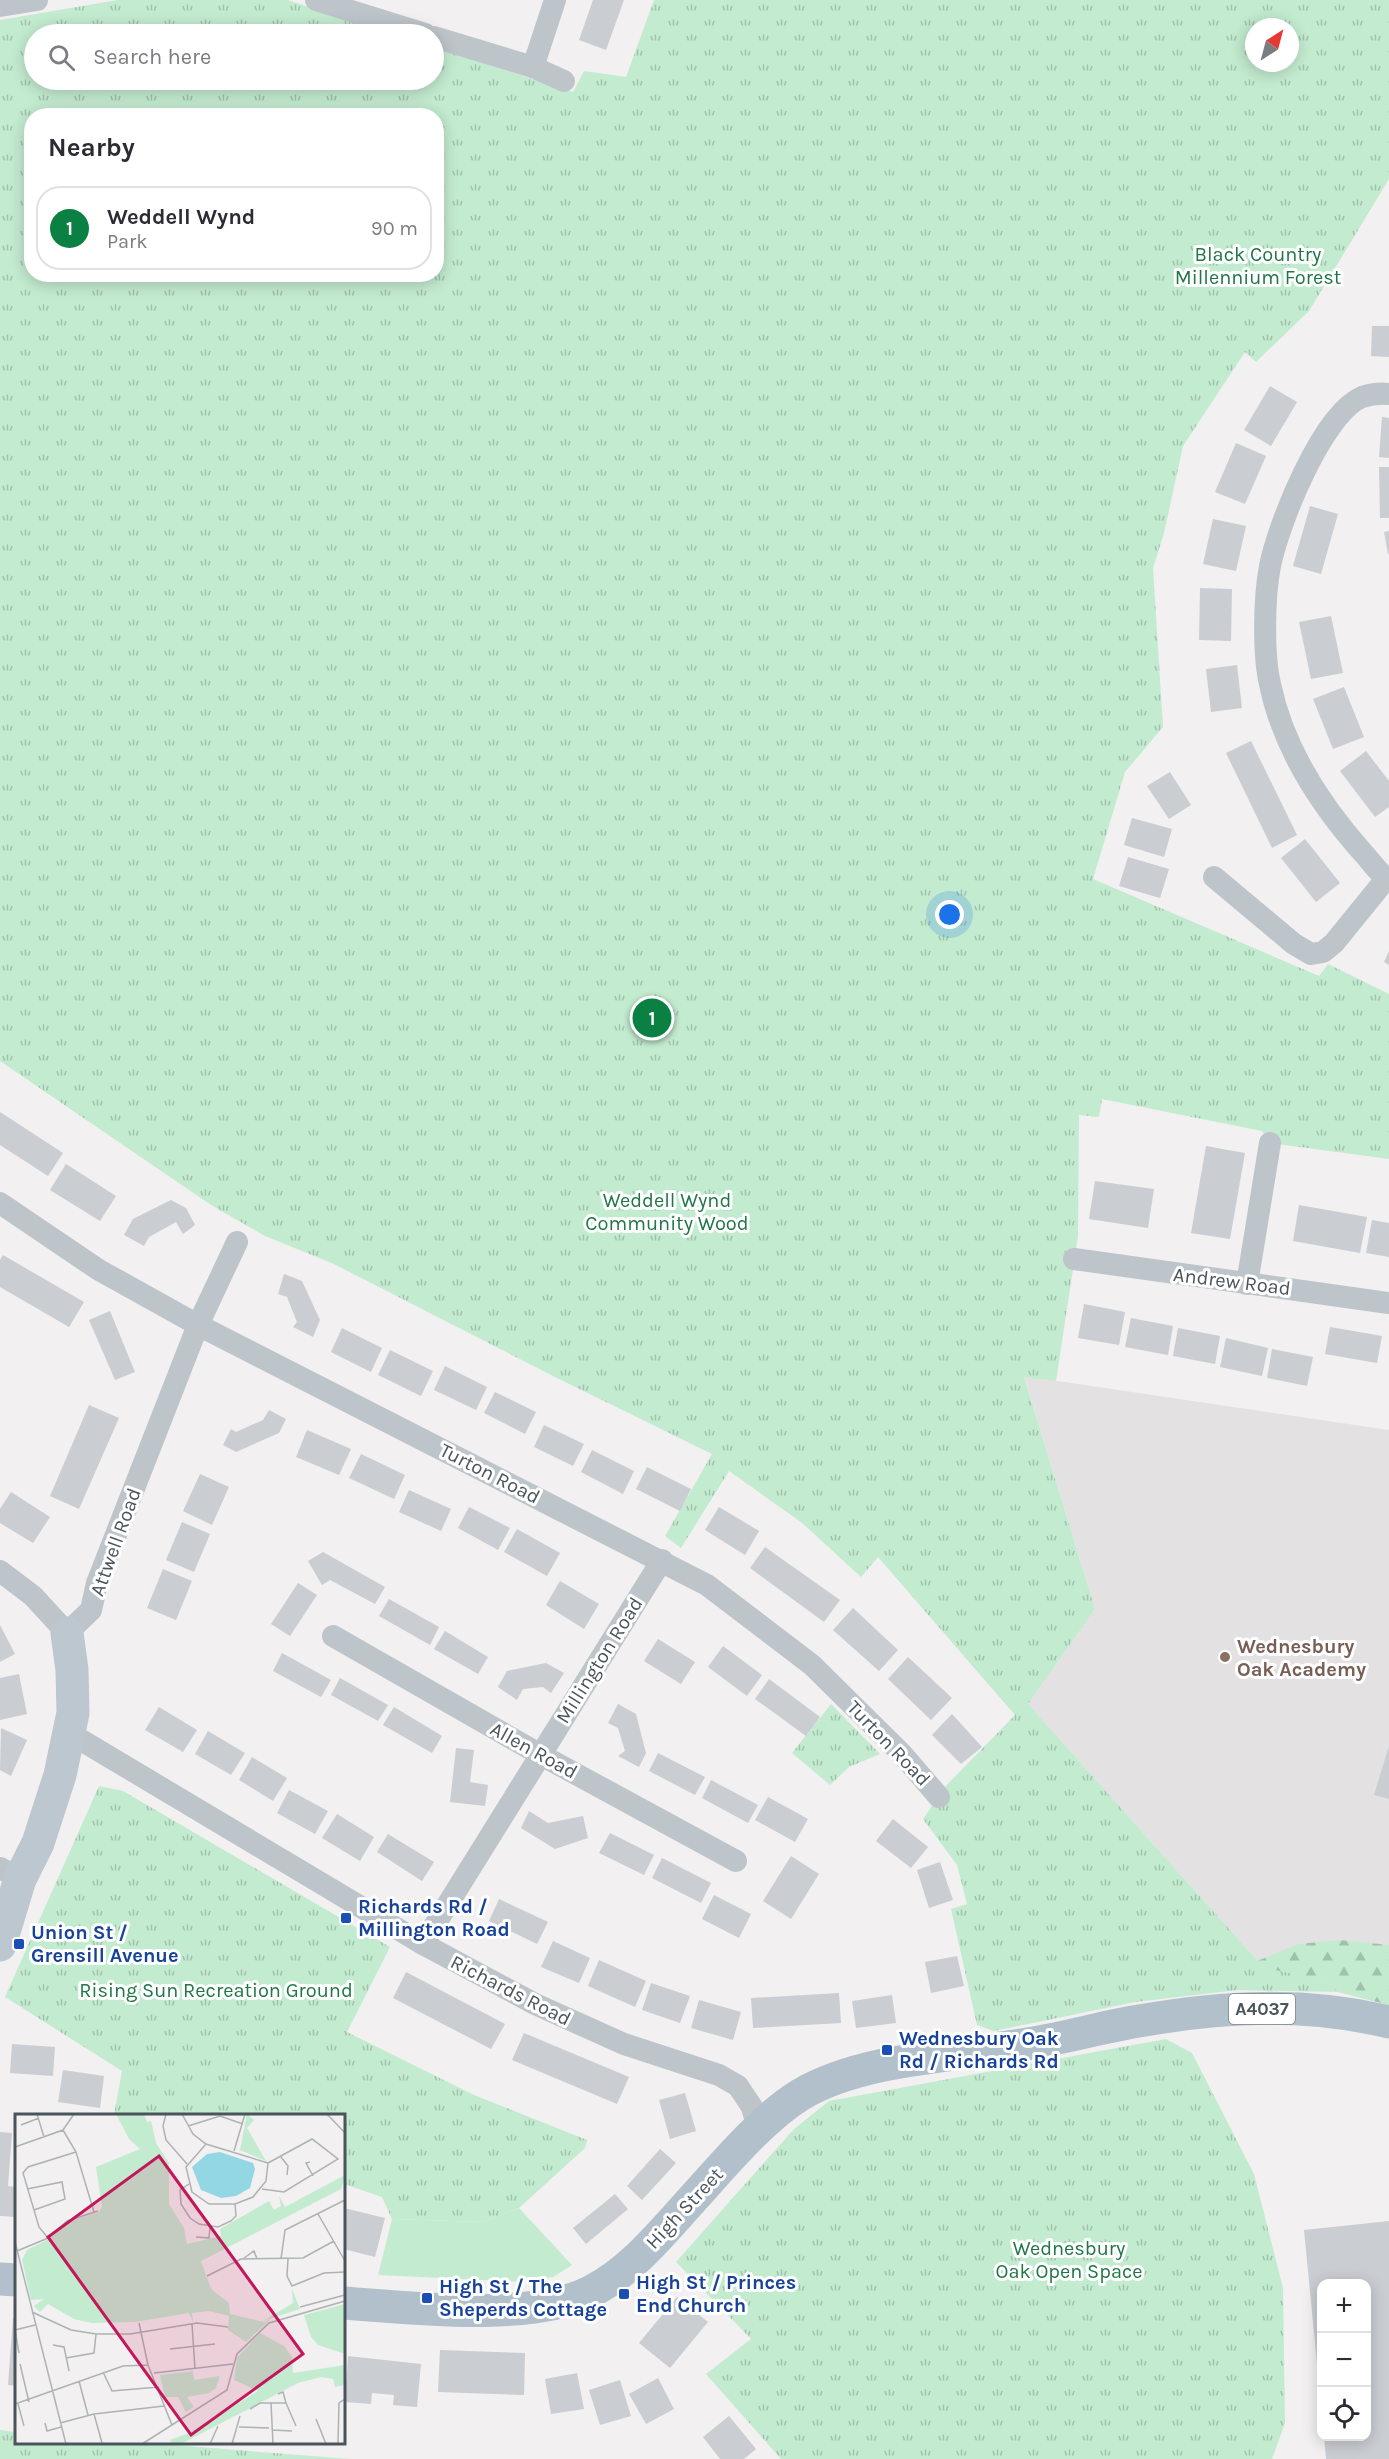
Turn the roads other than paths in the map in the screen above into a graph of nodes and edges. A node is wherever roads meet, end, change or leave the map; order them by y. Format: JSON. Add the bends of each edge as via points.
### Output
{"nodes":[{"id":1,"x":37,"y":0,"type":"edge"},
{"id":2,"x":316,"y":0,"type":"edge"},
{"id":3,"x":555,"y":0,"type":"edge"},
{"id":4,"x":0,"y":6,"type":"edge"},
{"id":5,"x":393,"y":24,"type":"edge"},
{"id":6,"x":444,"y":40,"type":"edge"},
{"id":7,"x":533,"y":67,"type":"junction"},
{"id":8,"x":564,"y":81,"type":"dead end"},
{"id":9,"x":1389,"y":394,"type":"edge"},
{"id":10,"x":1214,"y":877,"type":"dead end"},
{"id":11,"x":1387,"y":880,"type":"edge"},
{"id":12,"x":1270,"y":1143,"type":"dead end"},
{"id":13,"x":0,"y":1203,"type":"edge"},
{"id":14,"x":237,"y":1242,"type":"dead end"},
{"id":15,"x":1074,"y":1259,"type":"dead end"},
{"id":16,"x":1247,"y":1284,"type":"junction"},
{"id":17,"x":1389,"y":1303,"type":"edge"},
{"id":18,"x":198,"y":1324,"type":"junction"},
{"id":19,"x":662,"y":1560,"type":"junction"},
{"id":20,"x":0,"y":1571,"type":"edge"},
{"id":21,"x":67,"y":1633,"type":"junction"},
{"id":22,"x":333,"y":1636,"type":"dead end"},
{"id":23,"x":68,"y":1736,"type":"junction"},
{"id":24,"x":541,"y":1755,"type":"junction"},
{"id":25,"x":939,"y":1797,"type":"dead end"},
{"id":26,"x":736,"y":1861,"type":"dead end"},
{"id":27,"x":10,"y":1873,"type":"edge"},
{"id":28,"x":423,"y":1944,"type":"junction"},
{"id":29,"x":0,"y":1945,"type":"edge"},
{"id":30,"x":1389,"y":2022,"type":"edge"},
{"id":31,"x":758,"y":2129,"type":"junction"},
{"id":32,"x":0,"y":2279,"type":"edge"},
{"id":33,"x":15,"y":2280,"type":"edge"},
{"id":34,"x":345,"y":2303,"type":"edge"}],
"edges":[{"from":1,"to":4,"type":"street"},
{"from":2,"to":5,"type":"street"},
{"from":3,"to":7,"type":"street"},
{"from":6,"to":7,"type":"street"},
{"from":7,"to":8,"type":"street"},
{"from":9,"to":11,"type":"street","via":[[1361,398],[1341,413],[1315,450],[1283,522],[1270,566],[1265,619],[1269,684],[1288,739],[1314,790]]},
{"from":10,"to":11,"type":"street","via":[[1311,954],[1323,952],[1334,943]]},
{"from":12,"to":16,"type":"street"},
{"from":13,"to":18,"type":"street","name":"Turton Road","via":[[99,1270]]},
{"from":14,"to":18,"type":"street","name":"Attwell Road"},
{"from":15,"to":16,"type":"street","name":"Andrew Road"},
{"from":16,"to":17,"type":"street","name":"Andrew Road"},
{"from":18,"to":19,"type":"street","name":"Turton Road"},
{"from":18,"to":21,"type":"street","name":"Attwell Road","via":[[97,1583],[91,1610]]},
{"from":19,"to":24,"type":"street","name":"Millington Road"},
{"from":19,"to":25,"type":"street","name":"Turton Road","via":[[707,1585],[812,1665],[901,1753]]},
{"from":20,"to":21,"type":"street","via":[[33,1596]]},
{"from":21,"to":23,"type":"street","via":[[73,1713]]},
{"from":22,"to":24,"type":"street","name":"Allen Road"},
{"from":23,"to":27,"type":"street","via":[[38,1843]]},
{"from":23,"to":28,"type":"street","name":"Richards Road","via":[[81,1740]]},
{"from":24,"to":26,"type":"street","name":"Allen Road"},
{"from":24,"to":28,"type":"street","name":"Millington Road"},
{"from":27,"to":29,"type":"street"},
{"from":28,"to":31,"type":"street","name":"Richards Road","via":[[581,2026],[719,2074],[738,2086],[752,2107]]},
{"from":30,"to":31,"type":"main road","name":"High Street","number":"A4037","via":[[1303,2007],[1208,2010],[1137,2021],[1027,2044],[847,2073],[798,2096]]},
{"from":31,"to":34,"type":"main road","name":"High Street","number":"A4037","via":[[654,2242],[612,2278],[575,2299],[554,2306],[468,2310]]},
{"from":32,"to":33,"type":"main road"}]}
